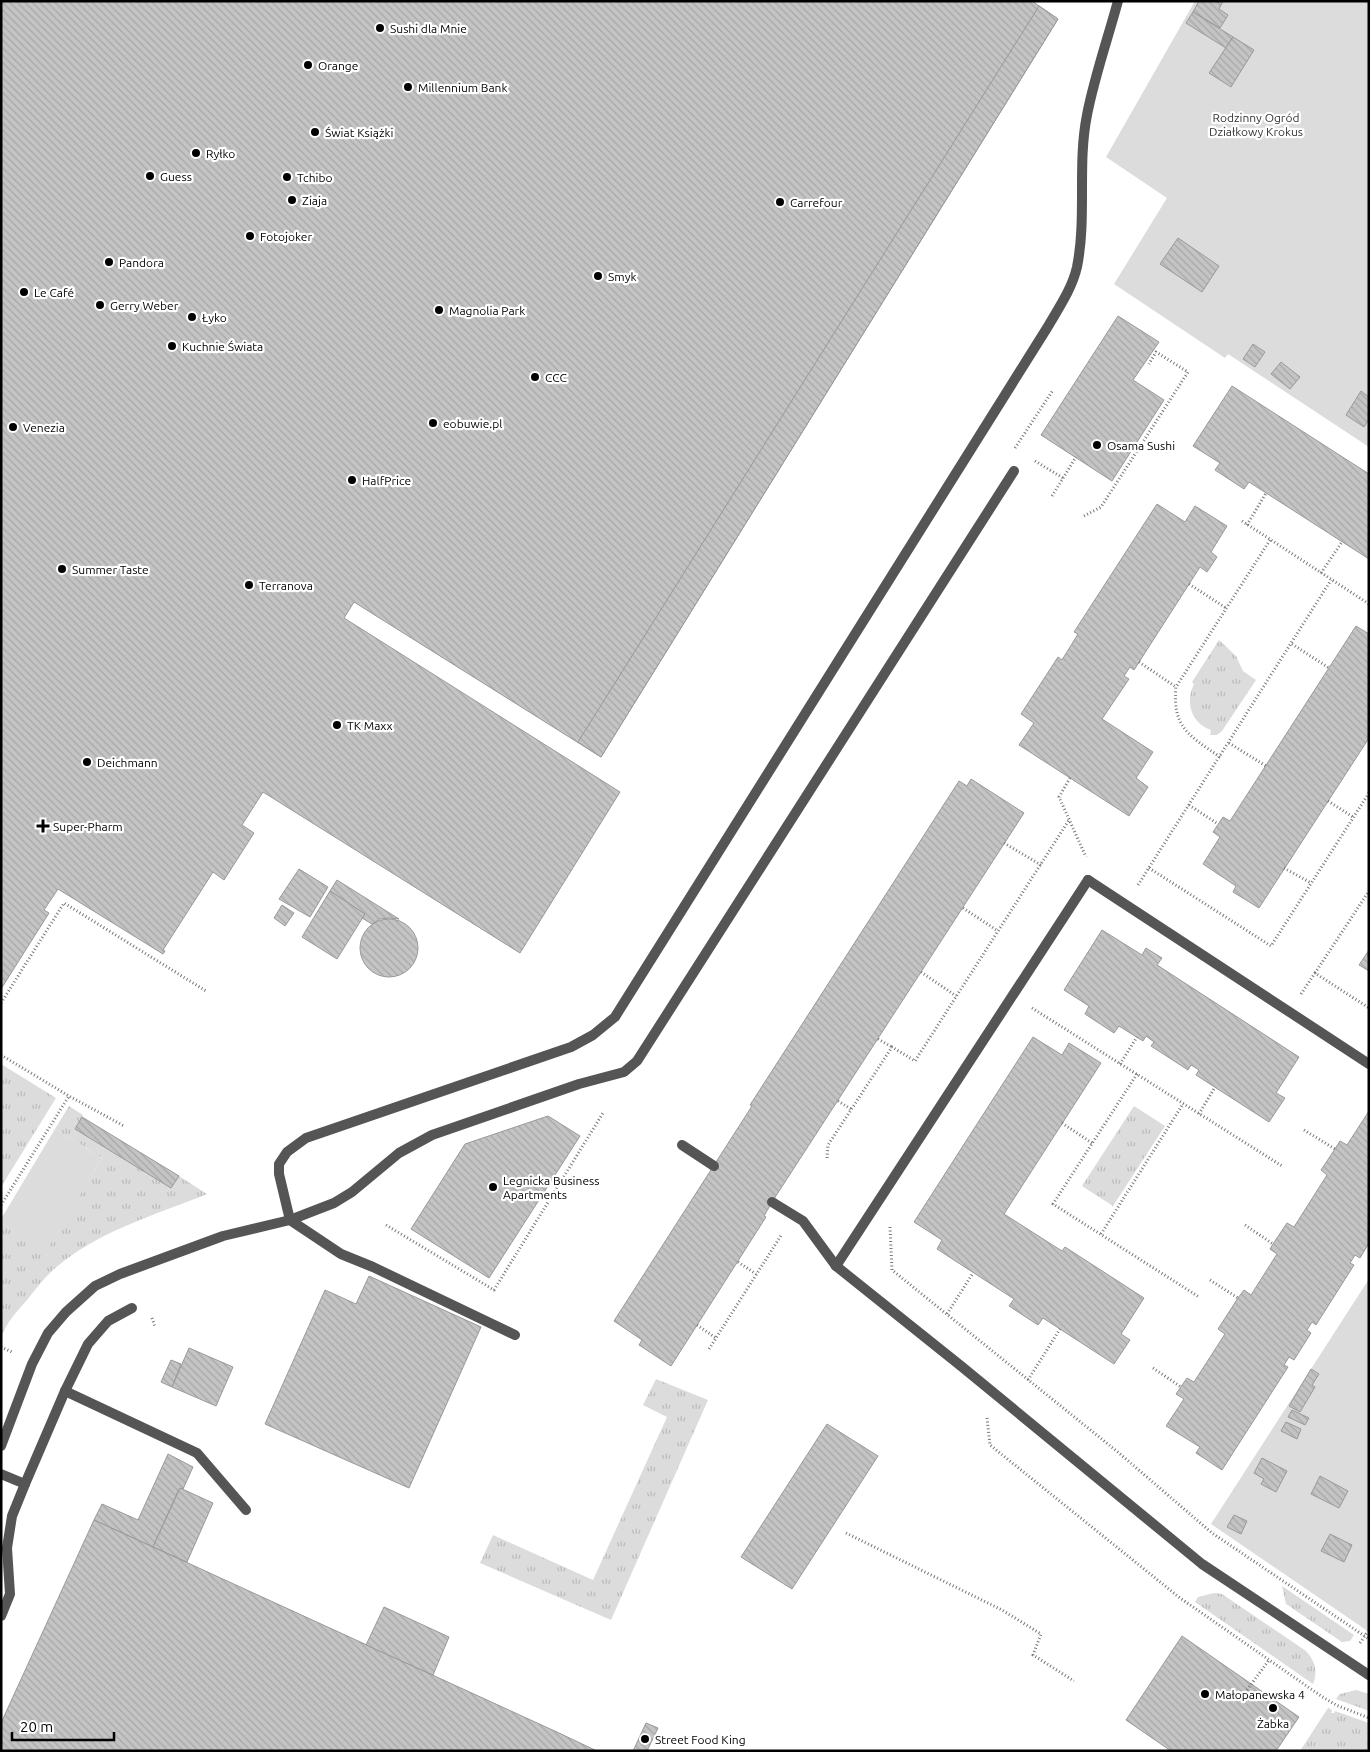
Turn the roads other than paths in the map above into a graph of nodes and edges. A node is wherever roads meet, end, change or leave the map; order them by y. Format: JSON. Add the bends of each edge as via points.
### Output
{"nodes":[{"id":1,"x":1118,"y":1,"type":"edge"},
{"id":2,"x":1014,"y":471,"type":"dead end"},
{"id":3,"x":1369,"y":1064,"type":"edge"},
{"id":4,"x":682,"y":1145,"type":"dead end"},
{"id":5,"x":714,"y":1166,"type":"dead end"},
{"id":6,"x":772,"y":1202,"type":"dead end"},
{"id":7,"x":290,"y":1220,"type":"junction"},
{"id":8,"x":836,"y":1266,"type":"junction"},
{"id":9,"x":132,"y":1308,"type":"dead end"},
{"id":10,"x":515,"y":1335,"type":"dead end"},
{"id":11,"x":65,"y":1391,"type":"junction"},
{"id":12,"x":1,"y":1446,"type":"edge"},
{"id":13,"x":1,"y":1474,"type":"edge"},
{"id":14,"x":24,"y":1484,"type":"junction"},
{"id":15,"x":246,"y":1510,"type":"dead end"},
{"id":16,"x":4,"y":1547,"type":"edge"},
{"id":17,"x":1,"y":1616,"type":"edge"},
{"id":18,"x":1369,"y":1674,"type":"edge"}],
"edges":[{"from":1,"to":7,"type":"street","via":[[1087,115],[1082,161],[1080,244],[1077,268],[1069,290],[615,1017],[593,1035],[570,1047],[306,1138],[287,1152],[279,1164]]},
{"from":2,"to":7,"type":"street","via":[[637,1061],[624,1072],[579,1084],[432,1135],[400,1154],[334,1203]]},
{"from":3,"to":8,"type":"street","via":[[1088,880]]},
{"from":4,"to":5,"type":"street"},
{"from":6,"to":8,"type":"street","via":[[803,1221]]},
{"from":7,"to":10,"type":"street","via":[[341,1254]]},
{"from":7,"to":12,"type":"street","via":[[223,1236],[95,1286],[48,1333],[32,1364]]},
{"from":8,"to":18,"type":"street","via":[[1202,1564]]},
{"from":9,"to":11,"type":"street","via":[[108,1322],[88,1344]]},
{"from":11,"to":14,"type":"street"},
{"from":11,"to":15,"type":"street","via":[[197,1453]]},
{"from":13,"to":14,"type":"street"},
{"from":14,"to":16,"type":"street"},
{"from":16,"to":17,"type":"street","via":[[10,1594]]}]}
